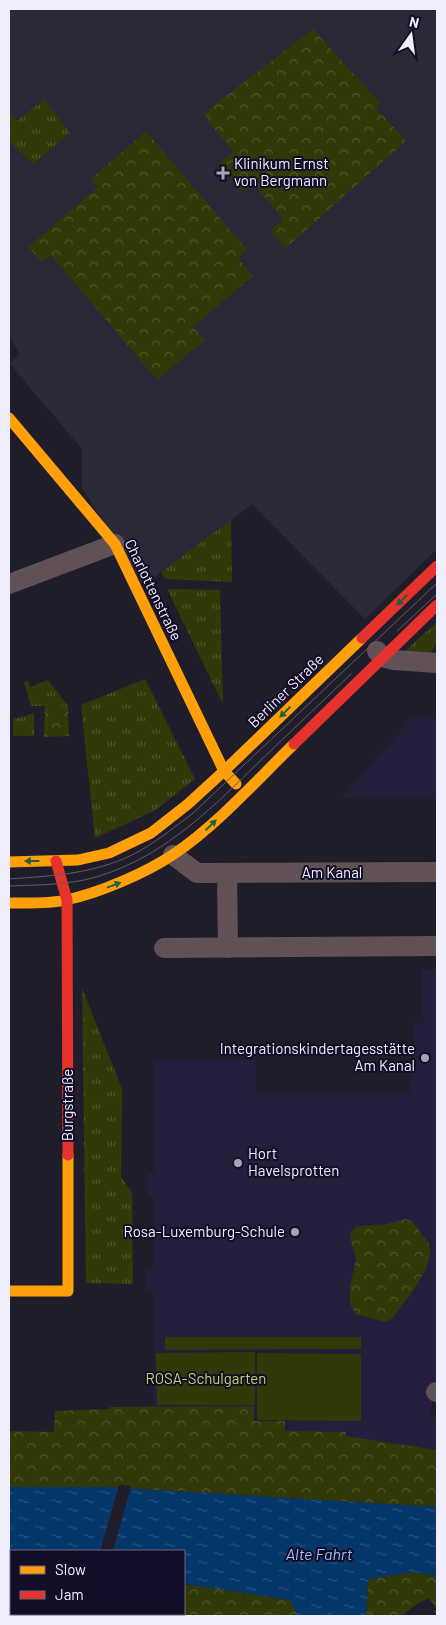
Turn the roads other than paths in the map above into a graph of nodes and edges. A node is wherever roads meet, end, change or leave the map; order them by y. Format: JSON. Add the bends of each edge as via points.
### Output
{"nodes":[{"id":1,"x":9,"y":418,"type":"edge"},
{"id":2,"x":115,"y":544,"type":"junction"},
{"id":3,"x":433,"y":574,"type":"edge"},
{"id":4,"x":9,"y":584,"type":"edge"},
{"id":5,"x":437,"y":605,"type":"edge"},
{"id":6,"x":364,"y":636,"type":"junction"},
{"id":7,"x":382,"y":657,"type":"junction"},
{"id":8,"x":437,"y":662,"type":"edge"},
{"id":9,"x":224,"y":771,"type":"junction"},
{"id":10,"x":243,"y":793,"type":"junction"},
{"id":11,"x":151,"y":833,"type":"junction"},
{"id":12,"x":165,"y":848,"type":"junction"},
{"id":13,"x":56,"y":861,"type":"junction"},
{"id":14,"x":9,"y":862,"type":"edge"},
{"id":15,"x":437,"y":872,"type":"edge"},
{"id":16,"x":228,"y":873,"type":"junction"},
{"id":17,"x":67,"y":900,"type":"junction"},
{"id":18,"x":9,"y":904,"type":"edge"},
{"id":19,"x":437,"y":946,"type":"edge"},
{"id":20,"x":164,"y":948,"type":"dead end"},
{"id":21,"x":228,"y":948,"type":"junction"},
{"id":22,"x":9,"y":1291,"type":"edge"}],
"edges":[{"from":1,"to":2,"type":"street","name":"Charlottenstraße"},
{"from":2,"to":4,"type":"street"},
{"from":2,"to":9,"type":"street","name":"Charlottenstraße"},
{"from":3,"to":6,"type":"street","name":"Berliner Straße","one_way":true},
{"from":5,"to":7,"type":"street"},
{"from":6,"to":7,"type":"street"},
{"from":6,"to":9,"type":"street","name":"Berliner Straße","one_way":true},
{"from":7,"to":8,"type":"street"},
{"from":7,"to":10,"type":"street"},
{"from":9,"to":10,"type":"street","name":"Charlottenstraße"},
{"from":9,"to":11,"type":"street","name":"Berliner Straße"},
{"from":12,"to":10,"type":"street","one_way":true,"via":[[206,830]]},
{"from":11,"to":12,"type":"street","name":"Am Kanal"},
{"from":11,"to":13,"type":"street","via":[[109,853]]},
{"from":12,"to":16,"type":"street","name":"Am Kanal","via":[[196,873]]},
{"from":17,"to":12,"type":"street","one_way":true,"via":[[122,882]]},
{"from":13,"to":14,"type":"street","one_way":true},
{"from":13,"to":17,"type":"street","name":"Burgstraße"},
{"from":15,"to":16,"type":"street","name":"Am Kanal"},
{"from":16,"to":21,"type":"street"},
{"from":17,"to":18,"type":"street"},
{"from":17,"to":22,"type":"street","name":"Burgstraße","via":[[68,1291]]},
{"from":19,"to":21,"type":"street"},
{"from":20,"to":21,"type":"street"}]}
